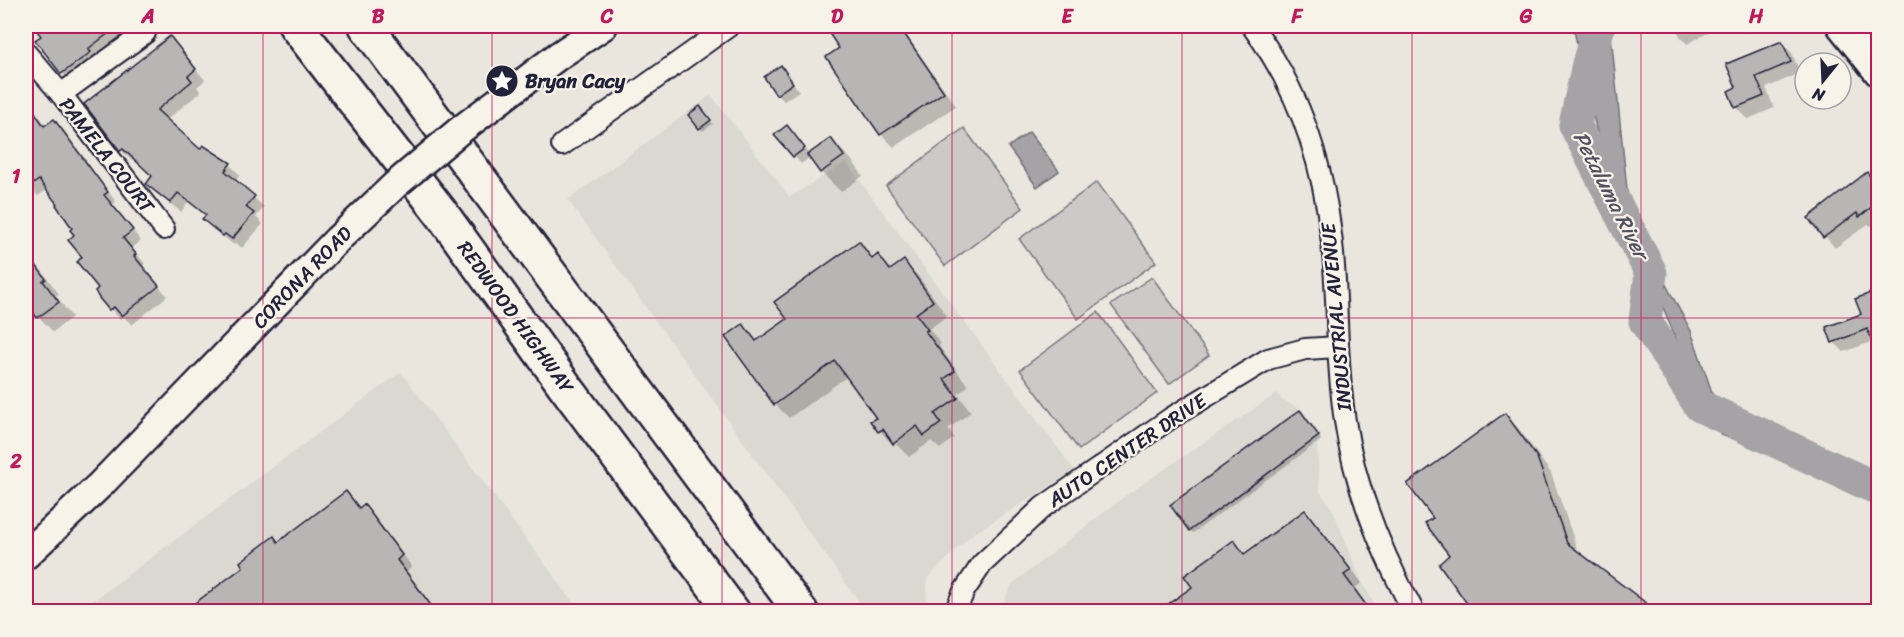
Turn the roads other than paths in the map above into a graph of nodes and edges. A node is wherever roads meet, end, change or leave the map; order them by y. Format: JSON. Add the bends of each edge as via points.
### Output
{"nodes":[{"id":1,"x":296,"y":26,"type":"edge"},
{"id":2,"x":366,"y":26,"type":"edge"},
{"id":3,"x":603,"y":26,"type":"edge"},
{"id":4,"x":729,"y":26,"type":"edge"},
{"id":5,"x":1252,"y":26,"type":"edge"},
{"id":6,"x":1841,"y":26,"type":"edge"},
{"id":7,"x":145,"y":33,"type":"dead end"},
{"id":8,"x":26,"y":53,"type":"edge"},
{"id":9,"x":1878,"y":72,"type":"edge"},
{"id":10,"x":61,"y":94,"type":"junction"},
{"id":11,"x":562,"y":145,"type":"dead end"},
{"id":12,"x":164,"y":229,"type":"dead end"},
{"id":13,"x":1338,"y":347,"type":"junction"},
{"id":14,"x":26,"y":555,"type":"edge"},
{"id":15,"x":732,"y":612,"type":"edge"},
{"id":16,"x":801,"y":612,"type":"edge"},
{"id":17,"x":955,"y":612,"type":"edge"},
{"id":18,"x":1414,"y":612,"type":"edge"}],
"edges":[{"from":1,"to":15,"type":"highway","name":"REDWOOD HIGHWAY","via":[[442,214]]},
{"from":2,"to":16,"type":"highway"},
{"from":3,"to":14,"type":"main road","name":"CORONA ROAD","bridge":true,"via":[[459,131],[395,185]]},
{"from":4,"to":11,"type":"street"},
{"from":5,"to":13,"type":"street","name":"INDUSTRIAL AVENUE","via":[[1291,88],[1319,164],[1332,237]]},
{"from":6,"to":9,"type":"main road"},
{"from":7,"to":10,"type":"street"},
{"from":8,"to":10,"type":"street","name":"PAMELA COURT"},
{"from":10,"to":12,"type":"street","name":"PAMELA COURT"},
{"from":13,"to":17,"type":"street","name":"AUTO CENTER DRIVE","via":[[1305,349],[1268,359],[1171,418],[1043,507],[982,564]]},
{"from":13,"to":18,"type":"street","name":"INDUSTRIAL AVENUE","via":[[1353,464],[1379,543]]}]}
